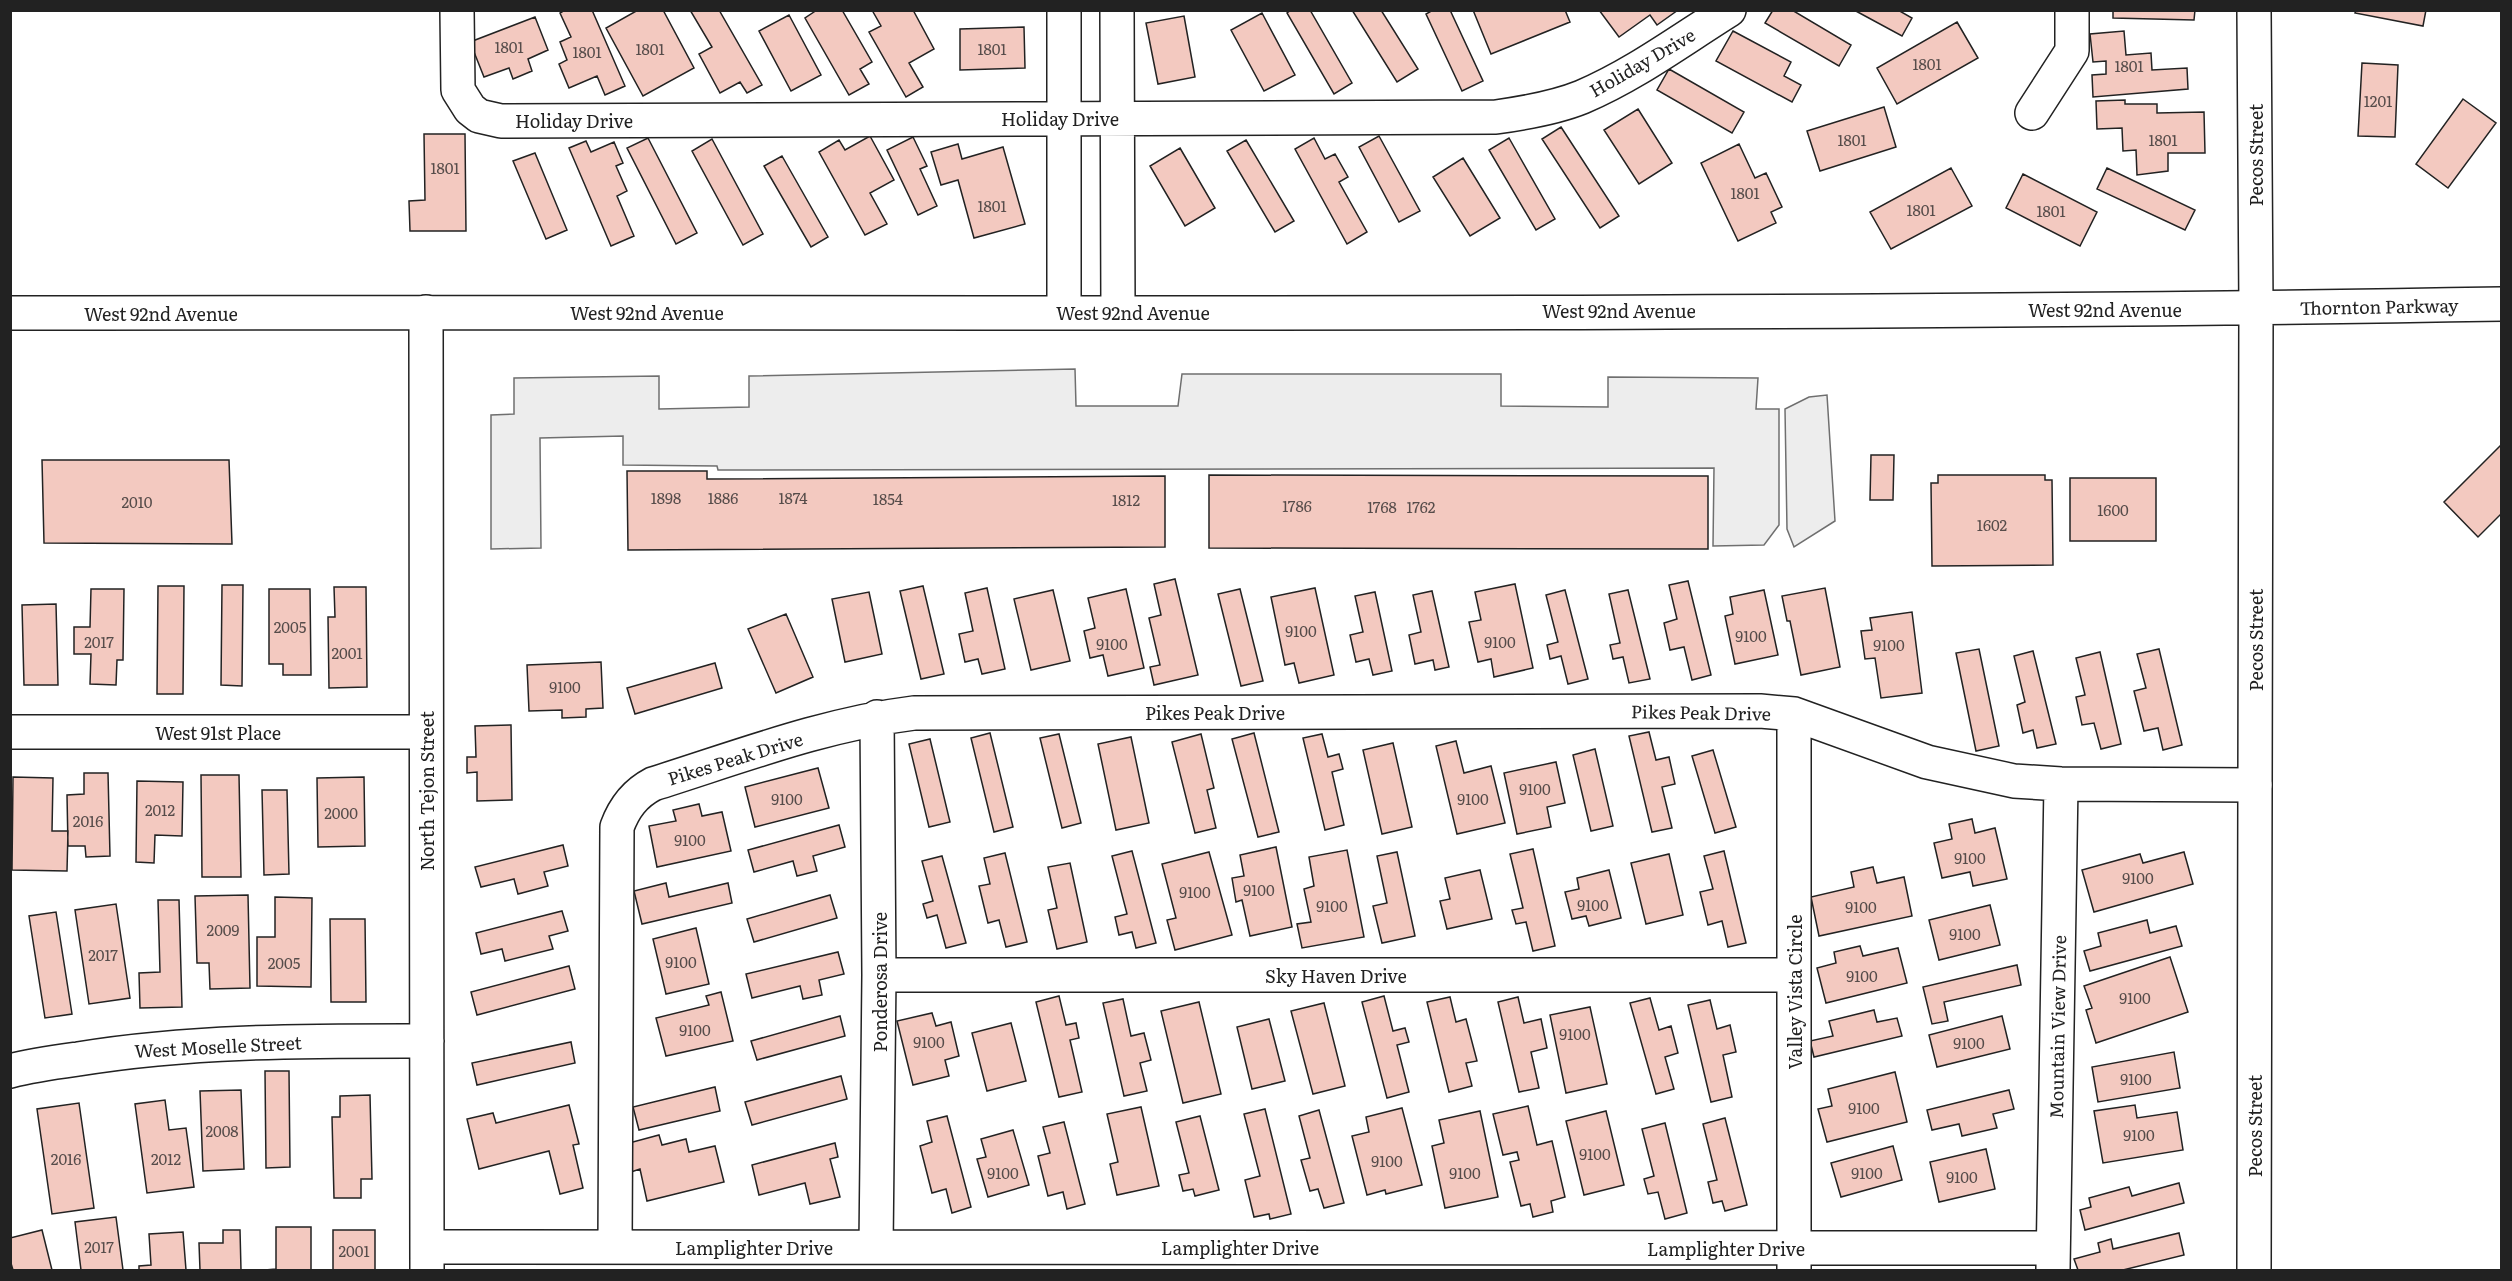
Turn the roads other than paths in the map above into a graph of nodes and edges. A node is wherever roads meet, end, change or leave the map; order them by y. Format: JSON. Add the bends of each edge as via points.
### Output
{"nodes":[{"id":1,"x":457,"y":10,"type":"edge"},
{"id":2,"x":1064,"y":10,"type":"edge"},
{"id":3,"x":1117,"y":10,"type":"edge"},
{"id":4,"x":1729,"y":10,"type":"edge"},
{"id":5,"x":2072,"y":10,"type":"edge"},
{"id":6,"x":2254,"y":10,"type":"edge"},
{"id":7,"x":2032,"y":113,"type":"dead end"},
{"id":8,"x":1064,"y":118,"type":"junction"},
{"id":9,"x":1117,"y":118,"type":"junction"},
{"id":10,"x":2502,"y":304,"type":"edge"},
{"id":11,"x":2256,"y":308,"type":"junction"},
{"id":12,"x":426,"y":312,"type":"junction"},
{"id":13,"x":1064,"y":312,"type":"junction"},
{"id":14,"x":1118,"y":312,"type":"junction"},
{"id":15,"x":10,"y":313,"type":"edge"},
{"id":16,"x":1794,"y":714,"type":"junction"},
{"id":17,"x":878,"y":717,"type":"junction"},
{"id":18,"x":10,"y":732,"type":"edge"},
{"id":19,"x":426,"y":732,"type":"junction"},
{"id":20,"x":2061,"y":784,"type":"junction"},
{"id":21,"x":2255,"y":785,"type":"junction"},
{"id":22,"x":879,"y":975,"type":"junction"},
{"id":23,"x":1793,"y":975,"type":"junction"},
{"id":24,"x":427,"y":1041,"type":"junction"},
{"id":25,"x":10,"y":1071,"type":"edge"},
{"id":26,"x":615,"y":1247,"type":"junction"},
{"id":27,"x":876,"y":1247,"type":"junction"},
{"id":28,"x":427,"y":1259,"type":"edge"},
{"id":29,"x":1268,"y":1259,"type":"edge"},
{"id":30,"x":1530,"y":1259,"type":"edge"},
{"id":31,"x":1794,"y":1259,"type":"edge"},
{"id":32,"x":2053,"y":1259,"type":"edge"},
{"id":33,"x":2254,"y":1270,"type":"edge"}],
"edges":[{"from":1,"to":8,"type":"street","name":"Holiday Drive","via":[[458,90],[479,116],[501,121]]},
{"from":2,"to":8,"type":"street"},
{"from":3,"to":9,"type":"street"},
{"from":4,"to":9,"type":"street","name":"Holiday Drive","via":[[1610,84],[1534,111],[1496,117]]},
{"from":5,"to":7,"type":"street","via":[[2072,51]]},
{"from":6,"to":11,"type":"street","name":"Pecos Street"},
{"from":8,"to":9,"type":"street","name":"Holiday Drive"},
{"from":8,"to":13,"type":"street"},
{"from":9,"to":14,"type":"street"},
{"from":10,"to":11,"type":"street","name":"Thornton Parkway"},
{"from":11,"to":14,"type":"street","name":"West 92nd Avenue"},
{"from":11,"to":21,"type":"street","name":"Pecos Street"},
{"from":12,"to":13,"type":"street","name":"West 92nd Avenue"},
{"from":12,"to":15,"type":"street","name":"West 92nd Avenue"},
{"from":12,"to":19,"type":"street","name":"North Tejon Street"},
{"from":13,"to":14,"type":"street","name":"West 92nd Avenue"},
{"from":16,"to":17,"type":"street","name":"Pikes Peak Drive","via":[[938,712]]},
{"from":16,"to":20,"type":"street","name":"Pikes Peak Drive","via":[[1927,762],[2014,781]]},
{"from":16,"to":23,"type":"street","name":"Valley Vista Circle"},
{"from":17,"to":22,"type":"street","name":"Ponderosa Drive"},
{"from":17,"to":26,"type":"street","name":"Pikes Peak Drive","via":[[653,784],[624,809],[617,827]]},
{"from":18,"to":19,"type":"street","name":"West 91st Place"},
{"from":19,"to":24,"type":"street","name":"North Tejon Street"},
{"from":20,"to":21,"type":"street","name":"Pikes Peak Drive"},
{"from":20,"to":32,"type":"street","name":"Mountain View Drive"},
{"from":21,"to":33,"type":"street","name":"Pecos Street"},
{"from":22,"to":23,"type":"street","name":"Sky Haven Drive"},
{"from":22,"to":27,"type":"street","name":"Ponderosa Drive"},
{"from":23,"to":31,"type":"street","name":"Valley Vista Circle"},
{"from":24,"to":25,"type":"street","name":"West Moselle Street","via":[[266,1041],[164,1047]]},
{"from":24,"to":28,"type":"street","name":"North Tejon Street"},
{"from":26,"to":27,"type":"street","name":"Lamplighter Drive"},
{"from":26,"to":28,"type":"street","name":"Lamplighter Drive"},
{"from":27,"to":29,"type":"street","name":"Lamplighter Drive"},
{"from":29,"to":30,"type":"street","name":"Lamplighter Drive"},
{"from":30,"to":31,"type":"street","name":"Lamplighter Drive"},
{"from":31,"to":32,"type":"street","name":"Lamplighter Drive"}]}
